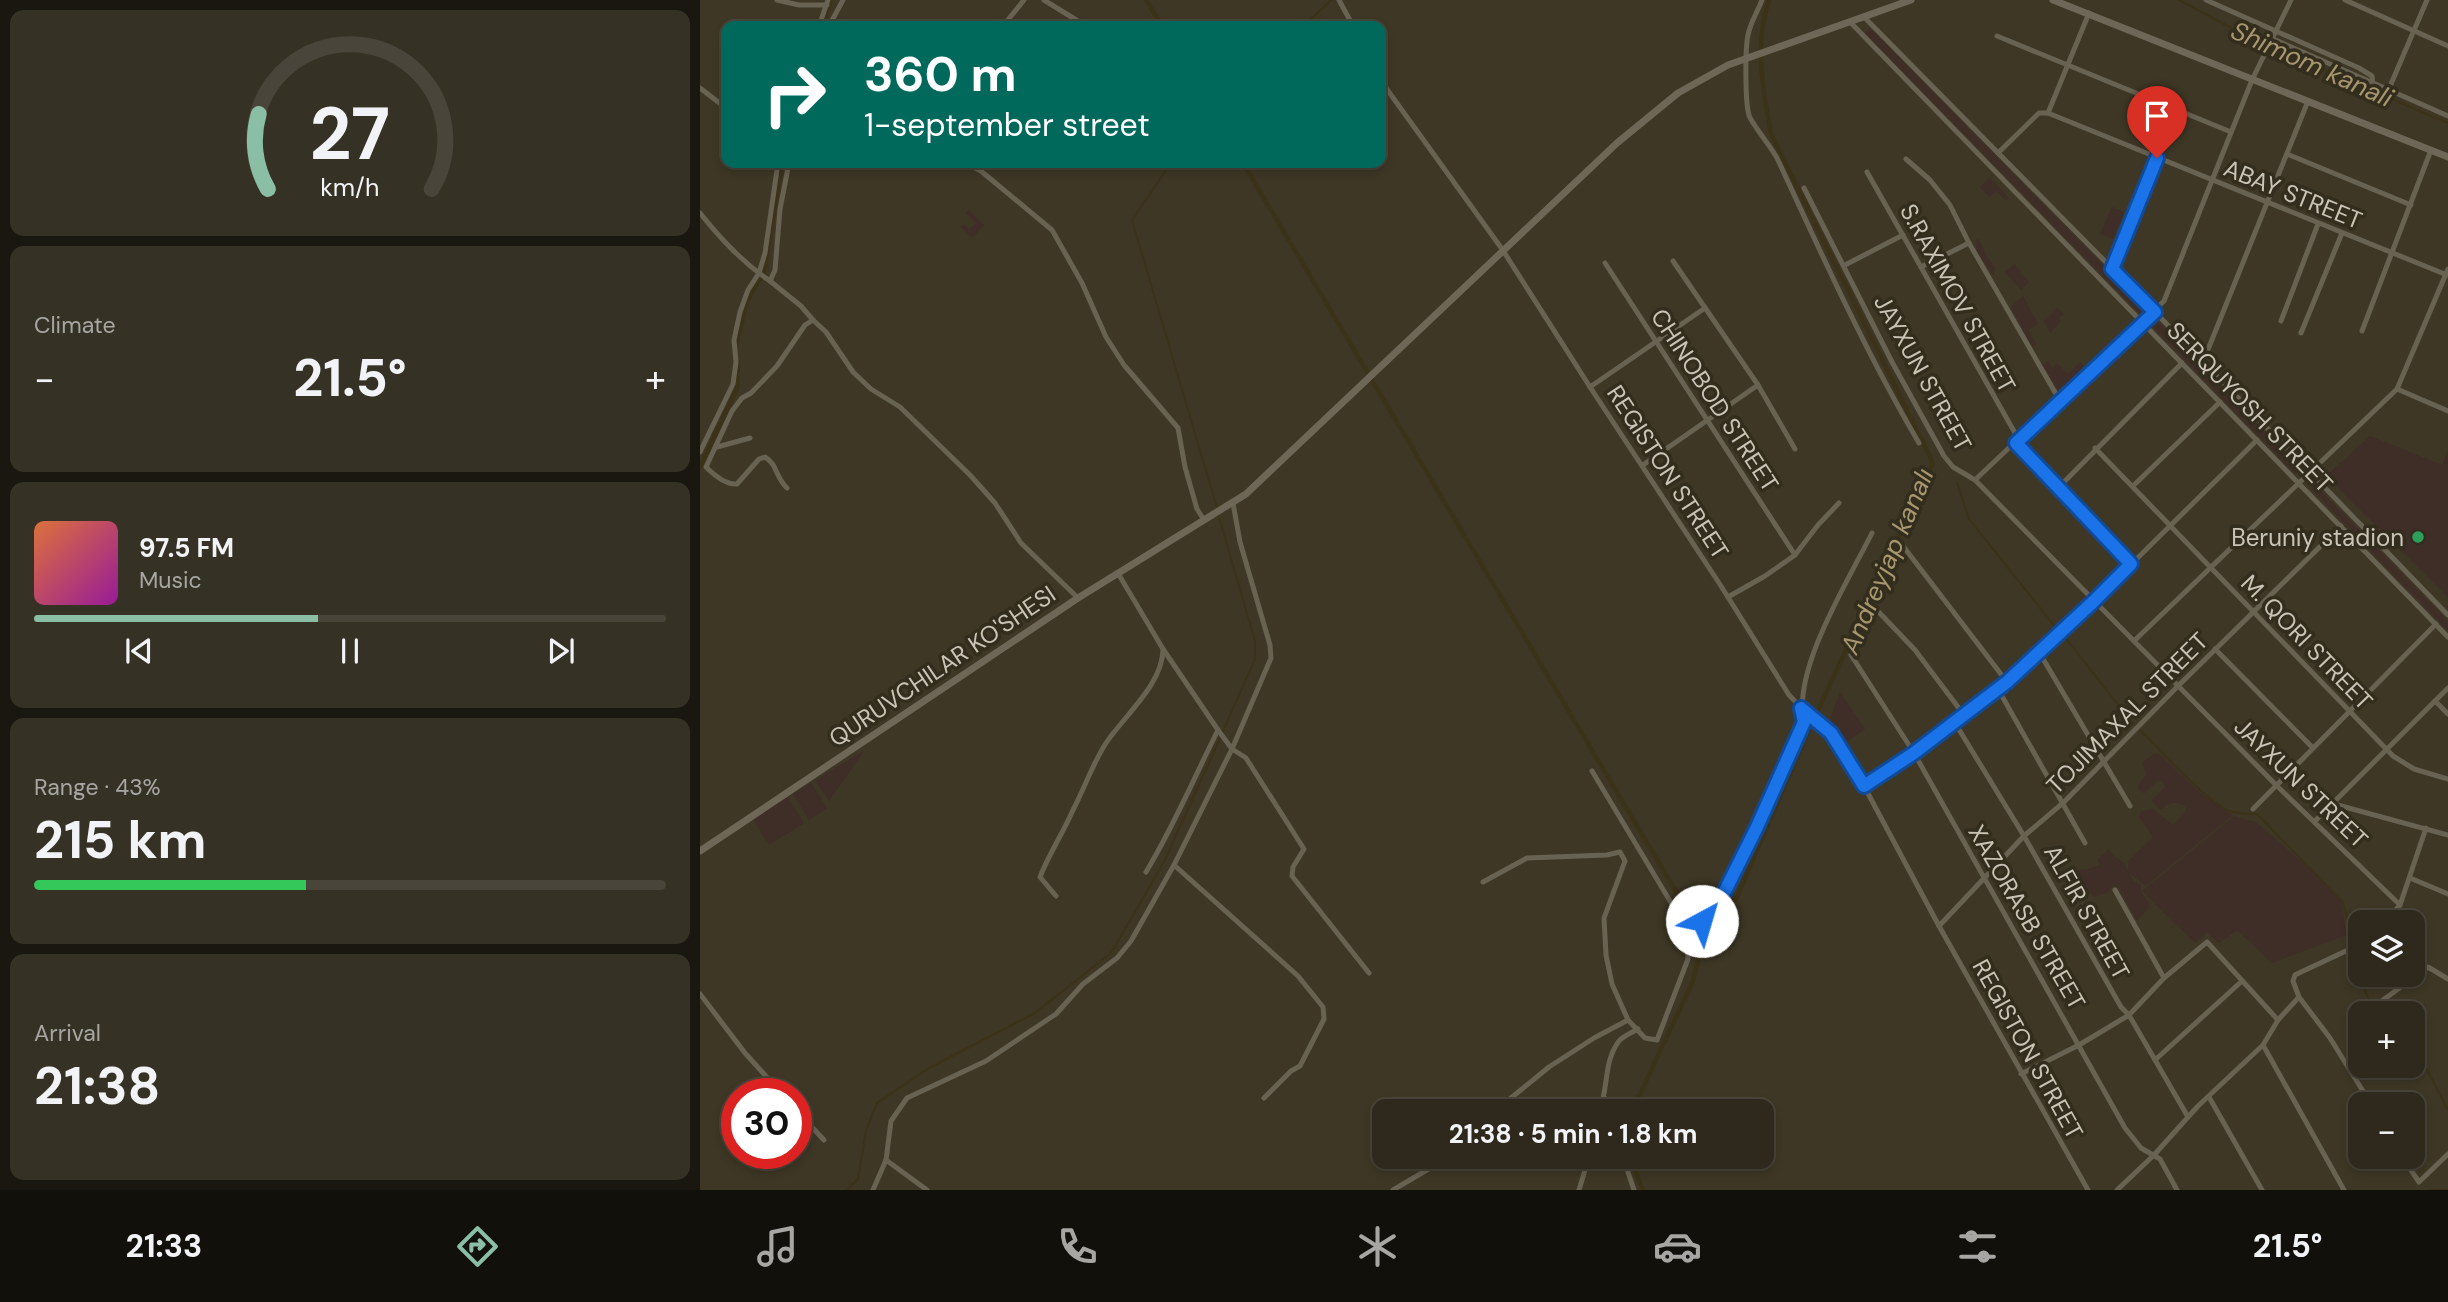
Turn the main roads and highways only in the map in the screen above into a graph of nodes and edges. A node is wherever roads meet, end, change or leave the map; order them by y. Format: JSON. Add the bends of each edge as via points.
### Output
{"nodes":[{"id":1,"x":1911,"y":0,"type":"edge"},
{"id":2,"x":2053,"y":0,"type":"edge"},
{"id":3,"x":2448,"y":157,"type":"edge"},
{"id":4,"x":700,"y":851,"type":"edge"}],
"edges":[{"from":1,"to":4,"type":"main road","name":"QURUVCHILAR KO'SHESI","via":[[1728,65],[1678,93],[1502,249],[1246,494],[1078,598]]},
{"from":2,"to":3,"type":"main road"}]}
